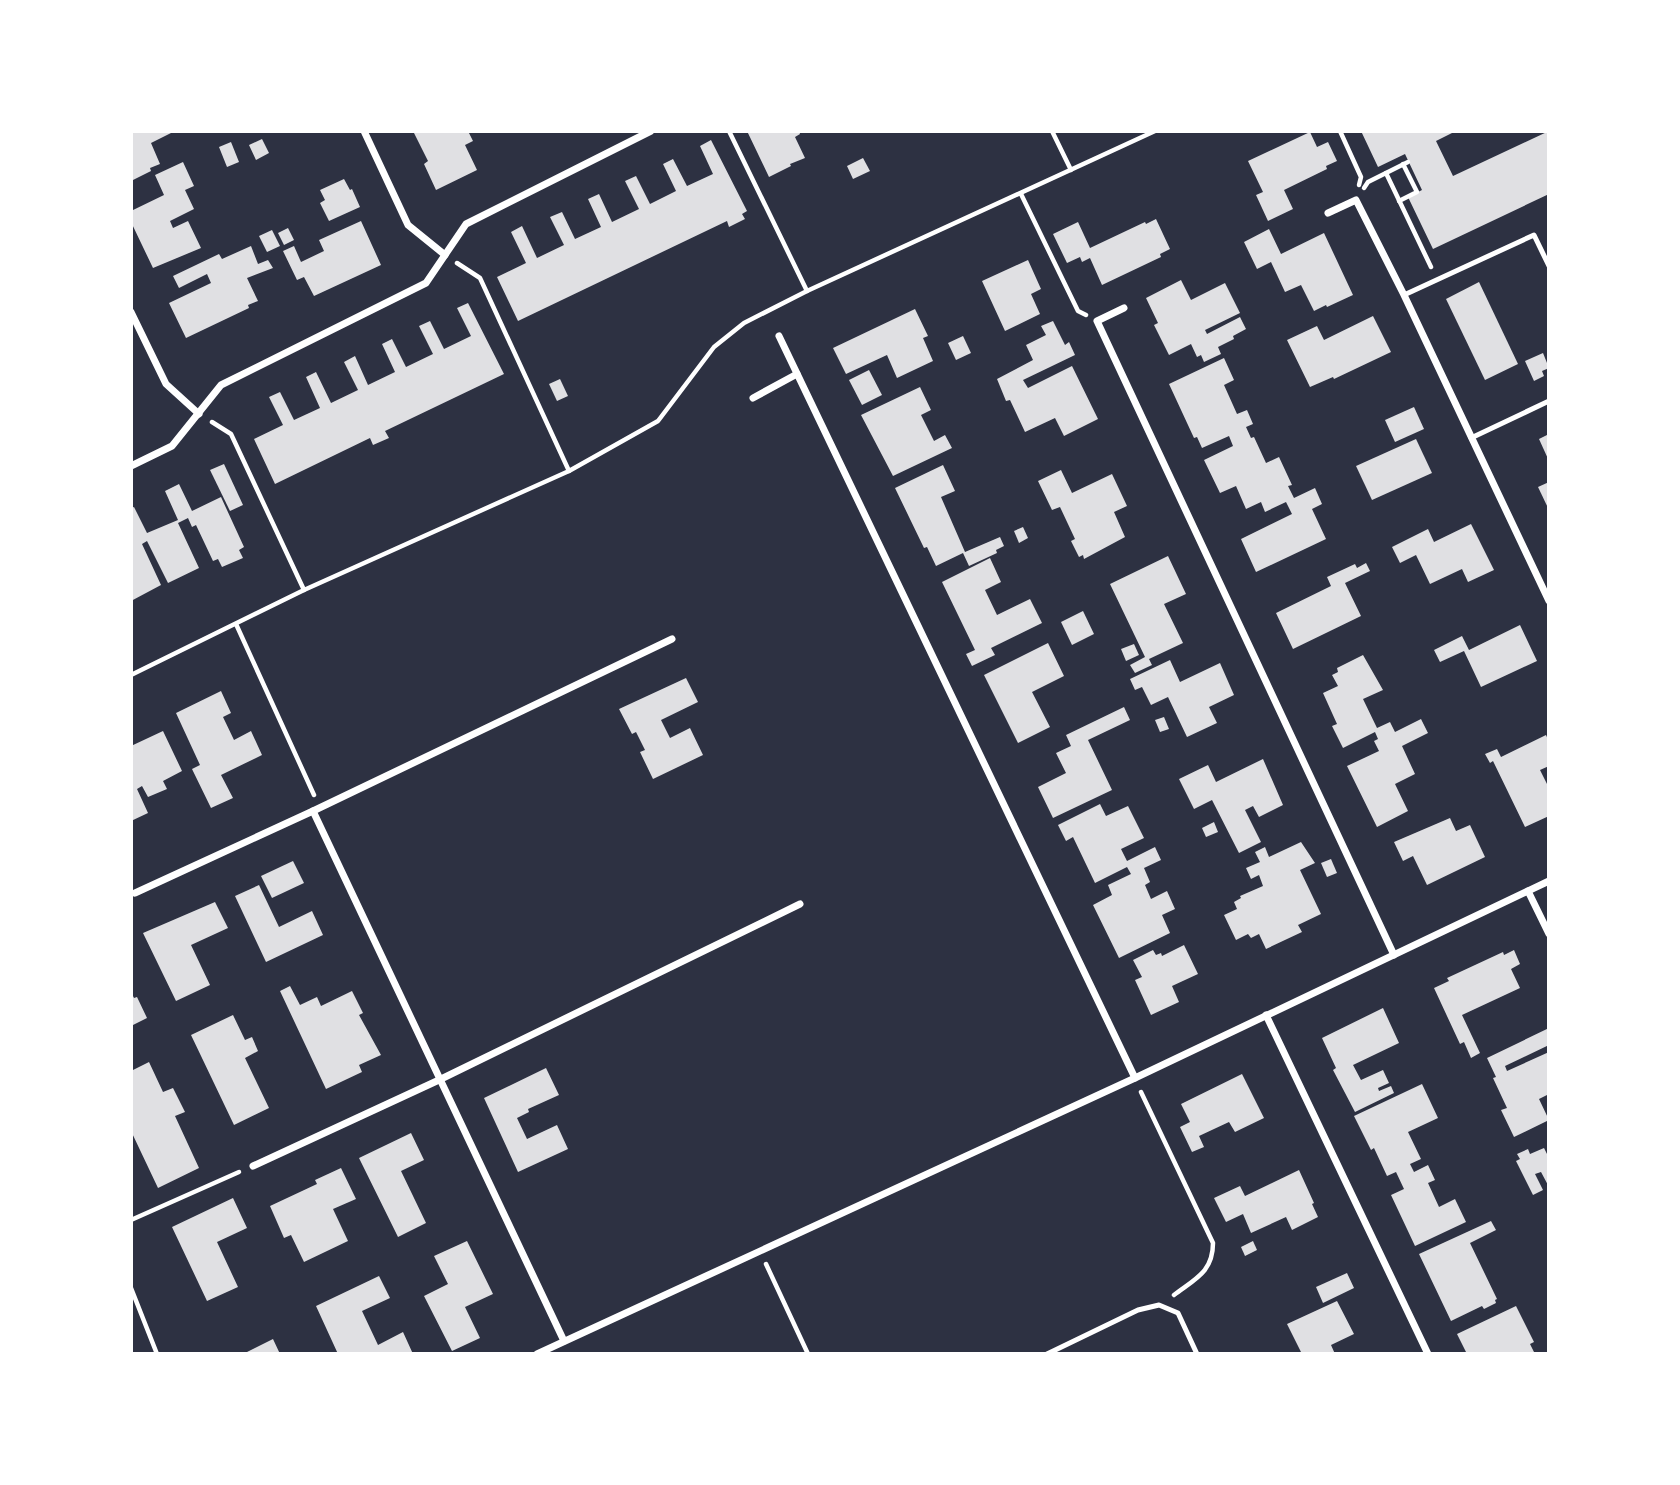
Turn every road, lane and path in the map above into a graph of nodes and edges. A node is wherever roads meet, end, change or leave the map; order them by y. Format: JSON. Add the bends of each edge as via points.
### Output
{"nodes":[{"id":1,"x":364,"y":131,"type":"edge"},
{"id":2,"x":651,"y":131,"type":"edge"},
{"id":3,"x":729,"y":131,"type":"edge"},
{"id":4,"x":1052,"y":131,"type":"edge"},
{"id":5,"x":1155,"y":131,"type":"edge"},
{"id":6,"x":1339,"y":131,"type":"edge"},
{"id":7,"x":1072,"y":170,"type":"junction"},
{"id":8,"x":1386,"y":173,"type":"junction"},
{"id":9,"x":1021,"y":194,"type":"junction"},
{"id":10,"x":1356,"y":200,"type":"junction"},
{"id":11,"x":1399,"y":201,"type":"junction"},
{"id":12,"x":1328,"y":213,"type":"dead end"},
{"id":13,"x":445,"y":255,"type":"junction"},
{"id":14,"x":1549,"y":266,"type":"edge"},
{"id":15,"x":1437,"y":280,"type":"junction"},
{"id":16,"x":807,"y":290,"type":"junction"},
{"id":17,"x":1404,"y":295,"type":"junction"},
{"id":18,"x":1124,"y":308,"type":"dead end"},
{"id":19,"x":131,"y":312,"type":"edge"},
{"id":20,"x":1097,"y":321,"type":"junction"},
{"id":21,"x":779,"y":336,"type":"dead end"},
{"id":22,"x":797,"y":374,"type":"junction"},
{"id":23,"x":753,"y":398,"type":"dead end"},
{"id":24,"x":1549,"y":401,"type":"edge"},
{"id":25,"x":199,"y":414,"type":"junction"},
{"id":26,"x":1471,"y":438,"type":"junction"},
{"id":27,"x":131,"y":466,"type":"edge"},
{"id":28,"x":569,"y":471,"type":"junction"},
{"id":29,"x":304,"y":590,"type":"junction"},
{"id":30,"x":1549,"y":601,"type":"edge"},
{"id":31,"x":236,"y":624,"type":"junction"},
{"id":32,"x":672,"y":639,"type":"dead end"},
{"id":33,"x":131,"y":675,"type":"edge"},
{"id":34,"x":313,"y":811,"type":"junction"},
{"id":35,"x":1549,"y":881,"type":"edge"},
{"id":36,"x":1528,"y":891,"type":"junction"},
{"id":37,"x":135,"y":893,"type":"dead end"},
{"id":38,"x":800,"y":904,"type":"dead end"},
{"id":39,"x":1549,"y":934,"type":"edge"},
{"id":40,"x":1394,"y":955,"type":"junction"},
{"id":41,"x":1266,"y":1015,"type":"junction"},
{"id":42,"x":1135,"y":1078,"type":"junction"},
{"id":43,"x":439,"y":1080,"type":"junction"},
{"id":44,"x":253,"y":1166,"type":"joint"},
{"id":45,"x":131,"y":1220,"type":"edge"},
{"id":46,"x":760,"y":1251,"type":"junction"},
{"id":47,"x":131,"y":1288,"type":"edge"},
{"id":48,"x":1159,"y":1305,"type":"junction"},
{"id":49,"x":564,"y":1341,"type":"junction"},
{"id":50,"x":157,"y":1354,"type":"edge"},
{"id":51,"x":537,"y":1354,"type":"edge"},
{"id":52,"x":808,"y":1354,"type":"edge"},
{"id":53,"x":1046,"y":1354,"type":"edge"},
{"id":54,"x":1197,"y":1354,"type":"edge"},
{"id":55,"x":1427,"y":1354,"type":"edge"}],
"edges":[{"from":1,"to":13,"type":"street","via":[[408,225]]},
{"from":2,"to":13,"type":"street","via":[[466,224]]},
{"from":3,"to":16,"type":"path"},
{"from":4,"to":7,"type":"path"},
{"from":5,"to":7,"type":"path"},
{"from":6,"to":10,"type":"path","via":[[1361,177]]},
{"from":7,"to":9,"type":"path"},
{"from":8,"to":10,"type":"path","via":[[1368,182]]},
{"from":8,"to":11,"type":"path"},
{"from":8,"to":11,"type":"path","via":[[1406,163],[1416,192]]},
{"from":9,"to":16,"type":"path"},
{"from":9,"to":20,"type":"path","via":[[1078,311]]},
{"from":10,"to":12,"type":"street"},
{"from":10,"to":17,"type":"street"},
{"from":11,"to":15,"type":"path"},
{"from":13,"to":25,"type":"street","via":[[426,282],[221,385]]},
{"from":13,"to":28,"type":"path","via":[[480,278]]},
{"from":14,"to":15,"type":"lane","via":[[1534,235]]},
{"from":15,"to":17,"type":"lane"},
{"from":16,"to":28,"type":"path","via":[[744,323],[714,346],[658,421]]},
{"from":17,"to":26,"type":"street"},
{"from":18,"to":20,"type":"street"},
{"from":19,"to":25,"type":"street","via":[[166,384]]},
{"from":20,"to":40,"type":"street"},
{"from":21,"to":22,"type":"street"},
{"from":22,"to":23,"type":"street"},
{"from":22,"to":42,"type":"street"},
{"from":24,"to":26,"type":"lane"},
{"from":25,"to":27,"type":"street","via":[[172,446]]},
{"from":25,"to":29,"type":"path","via":[[231,434]]},
{"from":26,"to":30,"type":"street"},
{"from":28,"to":29,"type":"path"},
{"from":29,"to":31,"type":"path"},
{"from":31,"to":33,"type":"path"},
{"from":31,"to":34,"type":"path","via":[[314,794]]},
{"from":32,"to":34,"type":"street"},
{"from":34,"to":37,"type":"street"},
{"from":34,"to":43,"type":"street"},
{"from":35,"to":36,"type":"street"},
{"from":36,"to":39,"type":"street"},
{"from":36,"to":40,"type":"street"},
{"from":38,"to":43,"type":"street"},
{"from":40,"to":41,"type":"street"},
{"from":41,"to":42,"type":"street"},
{"from":41,"to":55,"type":"street"},
{"from":42,"to":46,"type":"street"},
{"from":42,"to":48,"type":"path","via":[[1213,1243],[1213,1259],[1200,1276]]},
{"from":43,"to":44,"type":"street"},
{"from":43,"to":49,"type":"street"},
{"from":44,"to":45,"type":"path"},
{"from":46,"to":49,"type":"street"},
{"from":46,"to":52,"type":"path"},
{"from":47,"to":50,"type":"path"},
{"from":48,"to":53,"type":"lane","via":[[1138,1310]]},
{"from":48,"to":54,"type":"lane","via":[[1178,1313]]},
{"from":49,"to":51,"type":"street"}]}
